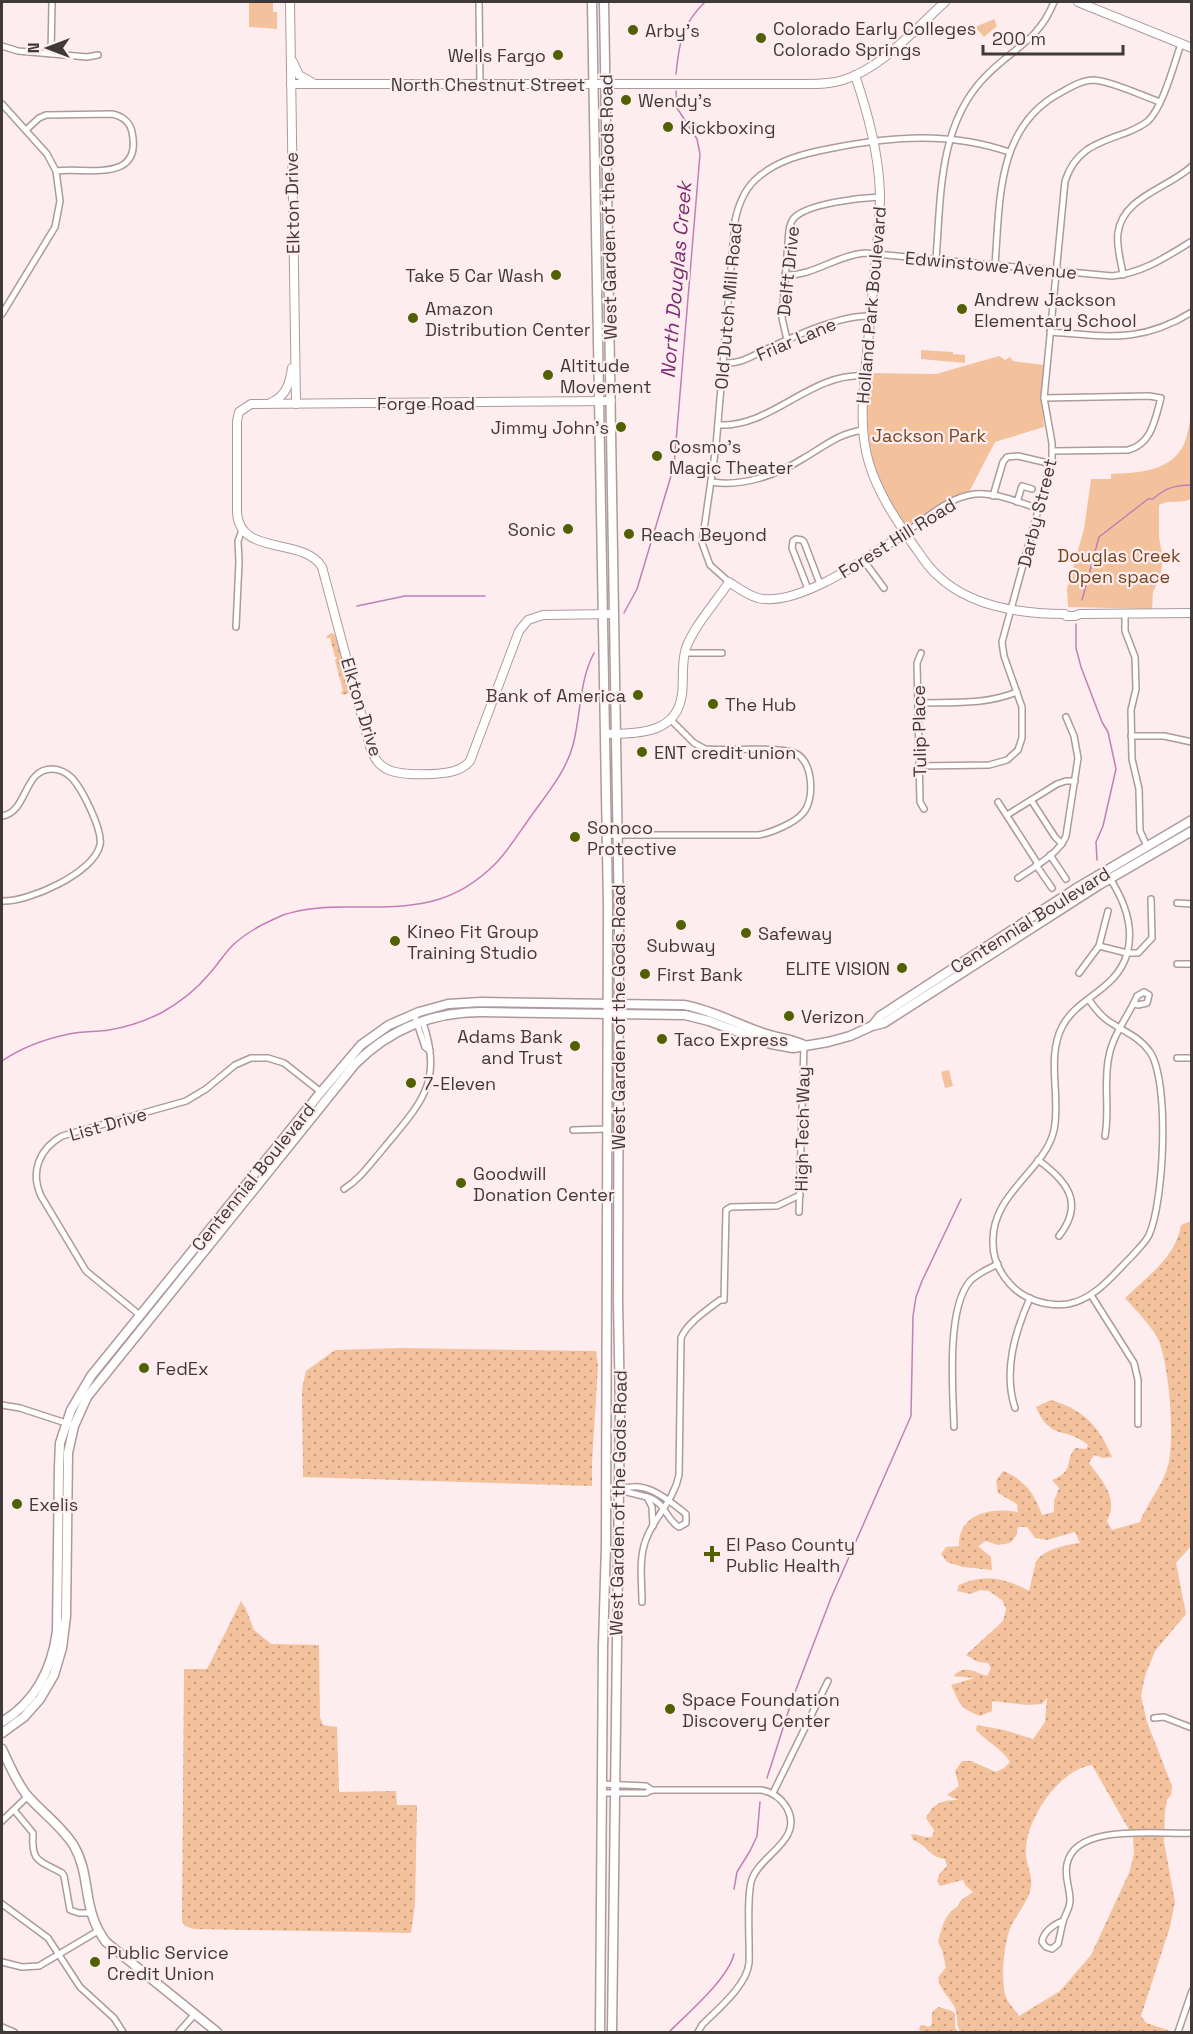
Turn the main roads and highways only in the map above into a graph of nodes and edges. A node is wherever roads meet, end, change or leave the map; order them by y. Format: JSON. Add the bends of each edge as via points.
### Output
{"nodes":[{"id":1,"x":592,"y":2,"type":"edge"},
{"id":2,"x":604,"y":2,"type":"edge"},
{"id":3,"x":1191,"y":820,"type":"edge"},
{"id":4,"x":1191,"y":831,"type":"edge"},
{"id":5,"x":1106,"y":874,"type":"junction"},
{"id":6,"x":608,"y":1003,"type":"junction"},
{"id":7,"x":619,"y":1003,"type":"junction"},
{"id":8,"x":608,"y":1014,"type":"junction"},
{"id":9,"x":619,"y":1014,"type":"junction"},
{"id":10,"x":418,"y":1017,"type":"junction"},
{"id":11,"x":872,"y":1026,"type":"junction"},
{"id":12,"x":804,"y":1045,"type":"junction"},
{"id":13,"x":324,"y":1095,"type":"junction"},
{"id":14,"x":608,"y":1209,"type":"junction"},
{"id":15,"x":618,"y":1300,"type":"junction"},
{"id":16,"x":143,"y":1318,"type":"junction"},
{"id":17,"x":70,"y":1425,"type":"junction"},
{"id":18,"x":2,"y":1722,"type":"edge"},
{"id":19,"x":2,"y":1733,"type":"edge"},
{"id":20,"x":2,"y":1749,"type":"edge"},
{"id":21,"x":217,"y":2032,"type":"edge"},
{"id":22,"x":600,"y":2032,"type":"edge"},
{"id":23,"x":612,"y":2032,"type":"edge"}],
"edges":[{"from":1,"to":6,"type":"main road","name":"West Garden of the Gods Road"},
{"from":2,"to":7,"type":"main road","name":"West Garden of the Gods Road"},
{"from":3,"to":5,"type":"main road","name":"Centennial Boulevard"},
{"from":4,"to":5,"type":"main road","name":"Centennial Boulevard"},
{"from":5,"to":11,"type":"main road","name":"Centennial Boulevard","via":[[880,1016]]},
{"from":5,"to":11,"type":"main road","name":"Centennial Boulevard","via":[[1100,885],[884,1023]]},
{"from":6,"to":7,"type":"main road","name":"Centennial Boulevard"},
{"from":6,"to":8,"type":"main road","name":"West Garden of the Gods Road"},
{"from":6,"to":10,"type":"main road","name":"Centennial Boulevard","via":[[462,1002]]},
{"from":7,"to":9,"type":"main road","name":"West Garden of the Gods Road"},
{"from":7,"to":12,"type":"main road","name":"Centennial Boulevard","via":[[696,1007]]},
{"from":8,"to":9,"type":"main road","name":"Centennial Boulevard"},
{"from":8,"to":10,"type":"main road","name":"Centennial Boulevard","via":[[462,1012]]},
{"from":8,"to":14,"type":"main road","name":"West Garden of the Gods Road"},
{"from":9,"to":12,"type":"main road","name":"Centennial Boulevard","via":[[698,1017],[771,1044],[793,1048]]},
{"from":9,"to":15,"type":"main road","name":"West Garden of the Gods Road"},
{"from":10,"to":13,"type":"main road","name":"Centennial Boulevard","via":[[368,1051]]},
{"from":11,"to":12,"type":"main road","name":"Centennial Boulevard","via":[[838,1040]]},
{"from":13,"to":16,"type":"main road","name":"Centennial Boulevard","via":[[256,1173]]},
{"from":13,"to":16,"type":"main road","name":"Centennial Boulevard","via":[[222,1228]]},
{"from":14,"to":15,"type":"main road","via":[[611,1292]]},
{"from":14,"to":22,"type":"main road","name":"West Garden of the Gods Road"},
{"from":15,"to":23,"type":"main road","name":"West Garden of the Gods Road"},
{"from":16,"to":17,"type":"main road","name":"Centennial Boulevard"},
{"from":17,"to":18,"type":"main road","name":"Centennial Boulevard","via":[[60,1443],[58,1467],[55,1644],[38,1688]]},
{"from":17,"to":19,"type":"main road","name":"Centennial Boulevard","via":[[62,1648],[54,1675],[40,1699]]},
{"from":20,"to":21,"type":"main road","via":[[28,1796],[73,1845],[82,1867],[90,1913],[110,1947]]}]}
